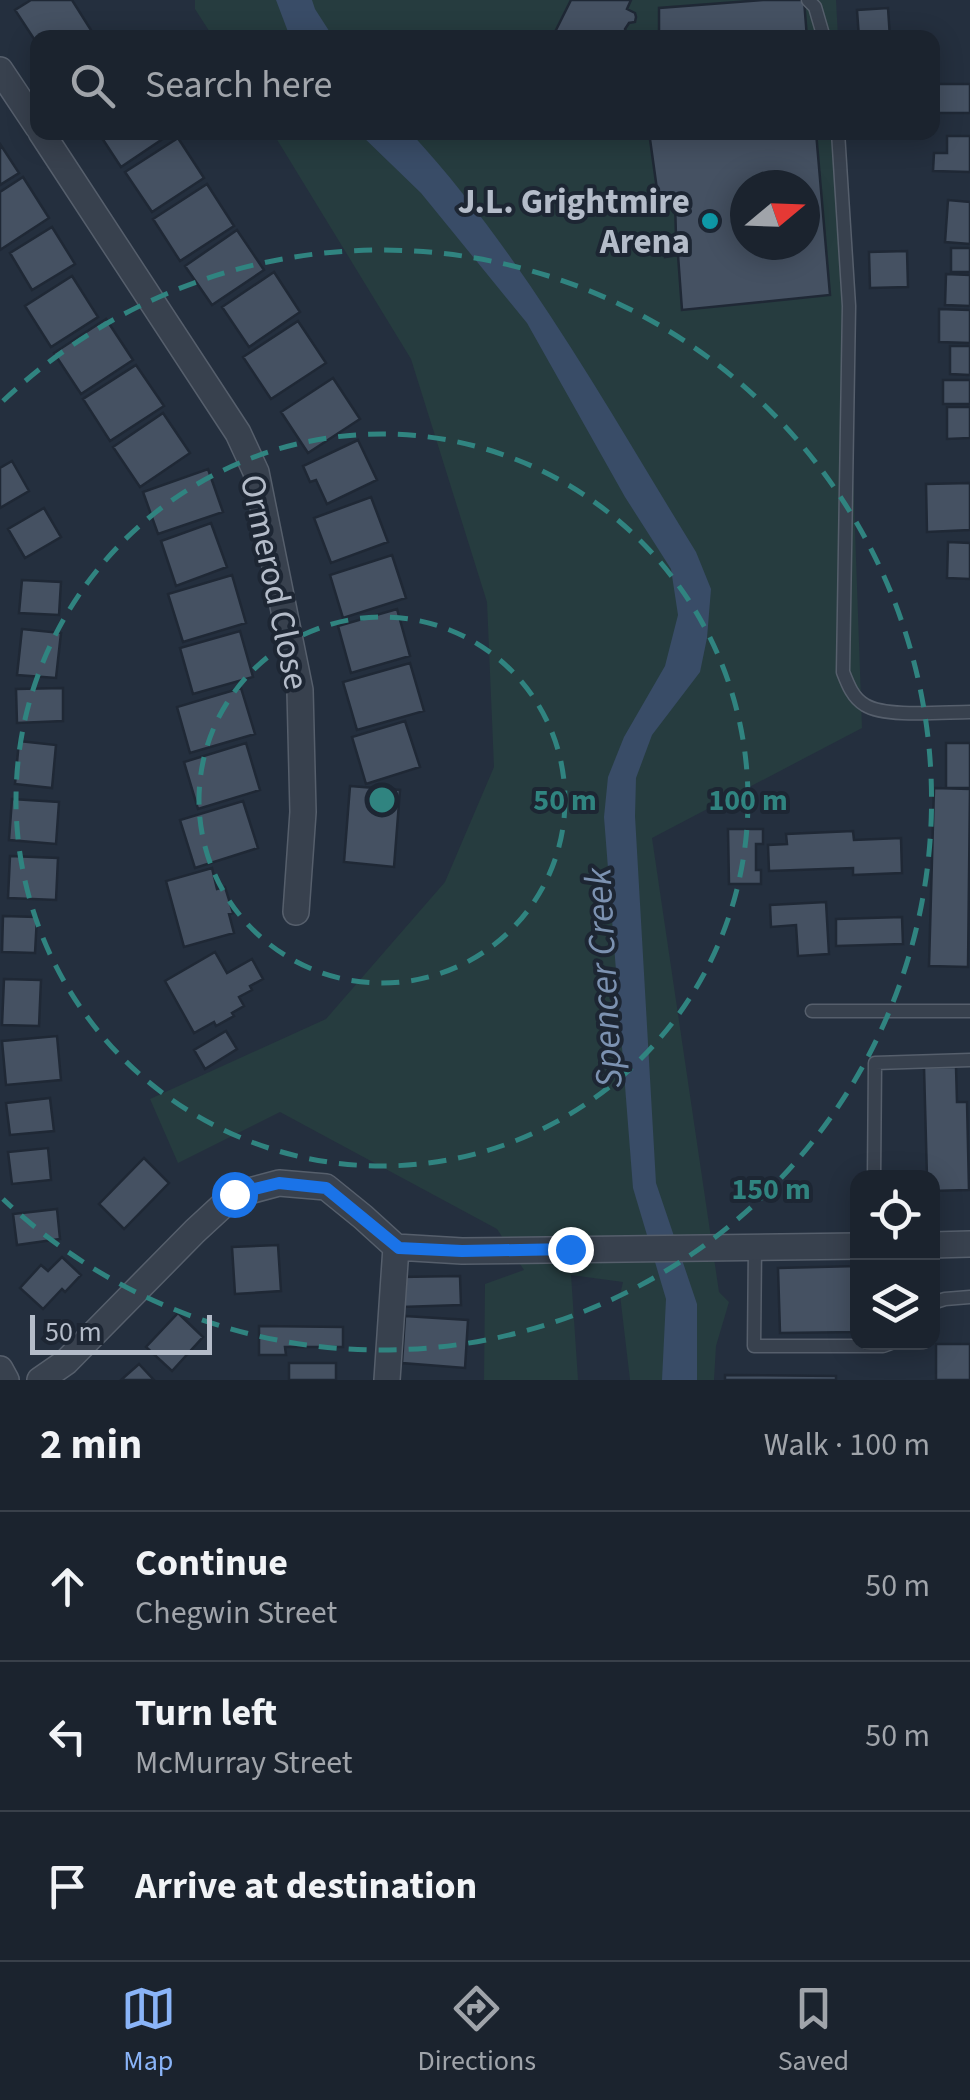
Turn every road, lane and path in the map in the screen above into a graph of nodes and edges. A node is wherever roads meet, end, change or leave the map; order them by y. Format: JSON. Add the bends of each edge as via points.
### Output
{"nodes":[{"id":1,"x":808,"y":0,"type":"edge"},
{"id":2,"x":822,"y":30,"type":"edge"},
{"id":3,"x":0,"y":70,"type":"edge"},
{"id":4,"x":30,"y":116,"type":"edge"},
{"id":5,"x":46,"y":140,"type":"edge"},
{"id":6,"x":838,"y":140,"type":"edge"},
{"id":7,"x":970,"y":712,"type":"edge"},
{"id":8,"x":296,"y":912,"type":"dead end"},
{"id":9,"x":812,"y":1011,"type":"dead end"},
{"id":10,"x":970,"y":1011,"type":"edge"},
{"id":11,"x":970,"y":1060,"type":"edge"},
{"id":12,"x":874,"y":1170,"type":"edge"},
{"id":13,"x":970,"y":1244,"type":"edge"},
{"id":14,"x":940,"y":1245,"type":"edge"},
{"id":15,"x":850,"y":1246,"type":"edge"},
{"id":16,"x":396,"y":1247,"type":"junction"},
{"id":17,"x":755,"y":1247,"type":"junction"},
{"id":18,"x":970,"y":1297,"type":"edge"},
{"id":19,"x":940,"y":1301,"type":"edge"},
{"id":20,"x":850,"y":1346,"type":"edge"},
{"id":21,"x":0,"y":1368,"type":"edge"},
{"id":22,"x":6,"y":1380,"type":"edge"},
{"id":23,"x":40,"y":1380,"type":"edge"},
{"id":24,"x":387,"y":1380,"type":"edge"}],
"edges":[{"from":1,"to":2,"type":"lane"},
{"from":3,"to":4,"type":"street","name":"Ormerod Close"},
{"from":5,"to":8,"type":"street","name":"Ormerod Close","via":[[238,433],[256,472],[300,690],[303,812]]},
{"from":6,"to":7,"type":"lane","via":[[848,306],[843,672],[864,705],[883,712]]},
{"from":9,"to":10,"type":"lane"},
{"from":11,"to":12,"type":"lane","via":[[875,1063]]},
{"from":13,"to":14,"type":"street"},
{"from":15,"to":17,"type":"street"},
{"from":16,"to":17,"type":"street"},
{"from":16,"to":23,"type":"street","via":[[326,1188],[279,1183],[234,1194],[66,1362]]},
{"from":16,"to":24,"type":"street"},
{"from":17,"to":20,"type":"lane","via":[[754,1346]]},
{"from":18,"to":19,"type":"lane"},
{"from":21,"to":22,"type":"street"}]}
